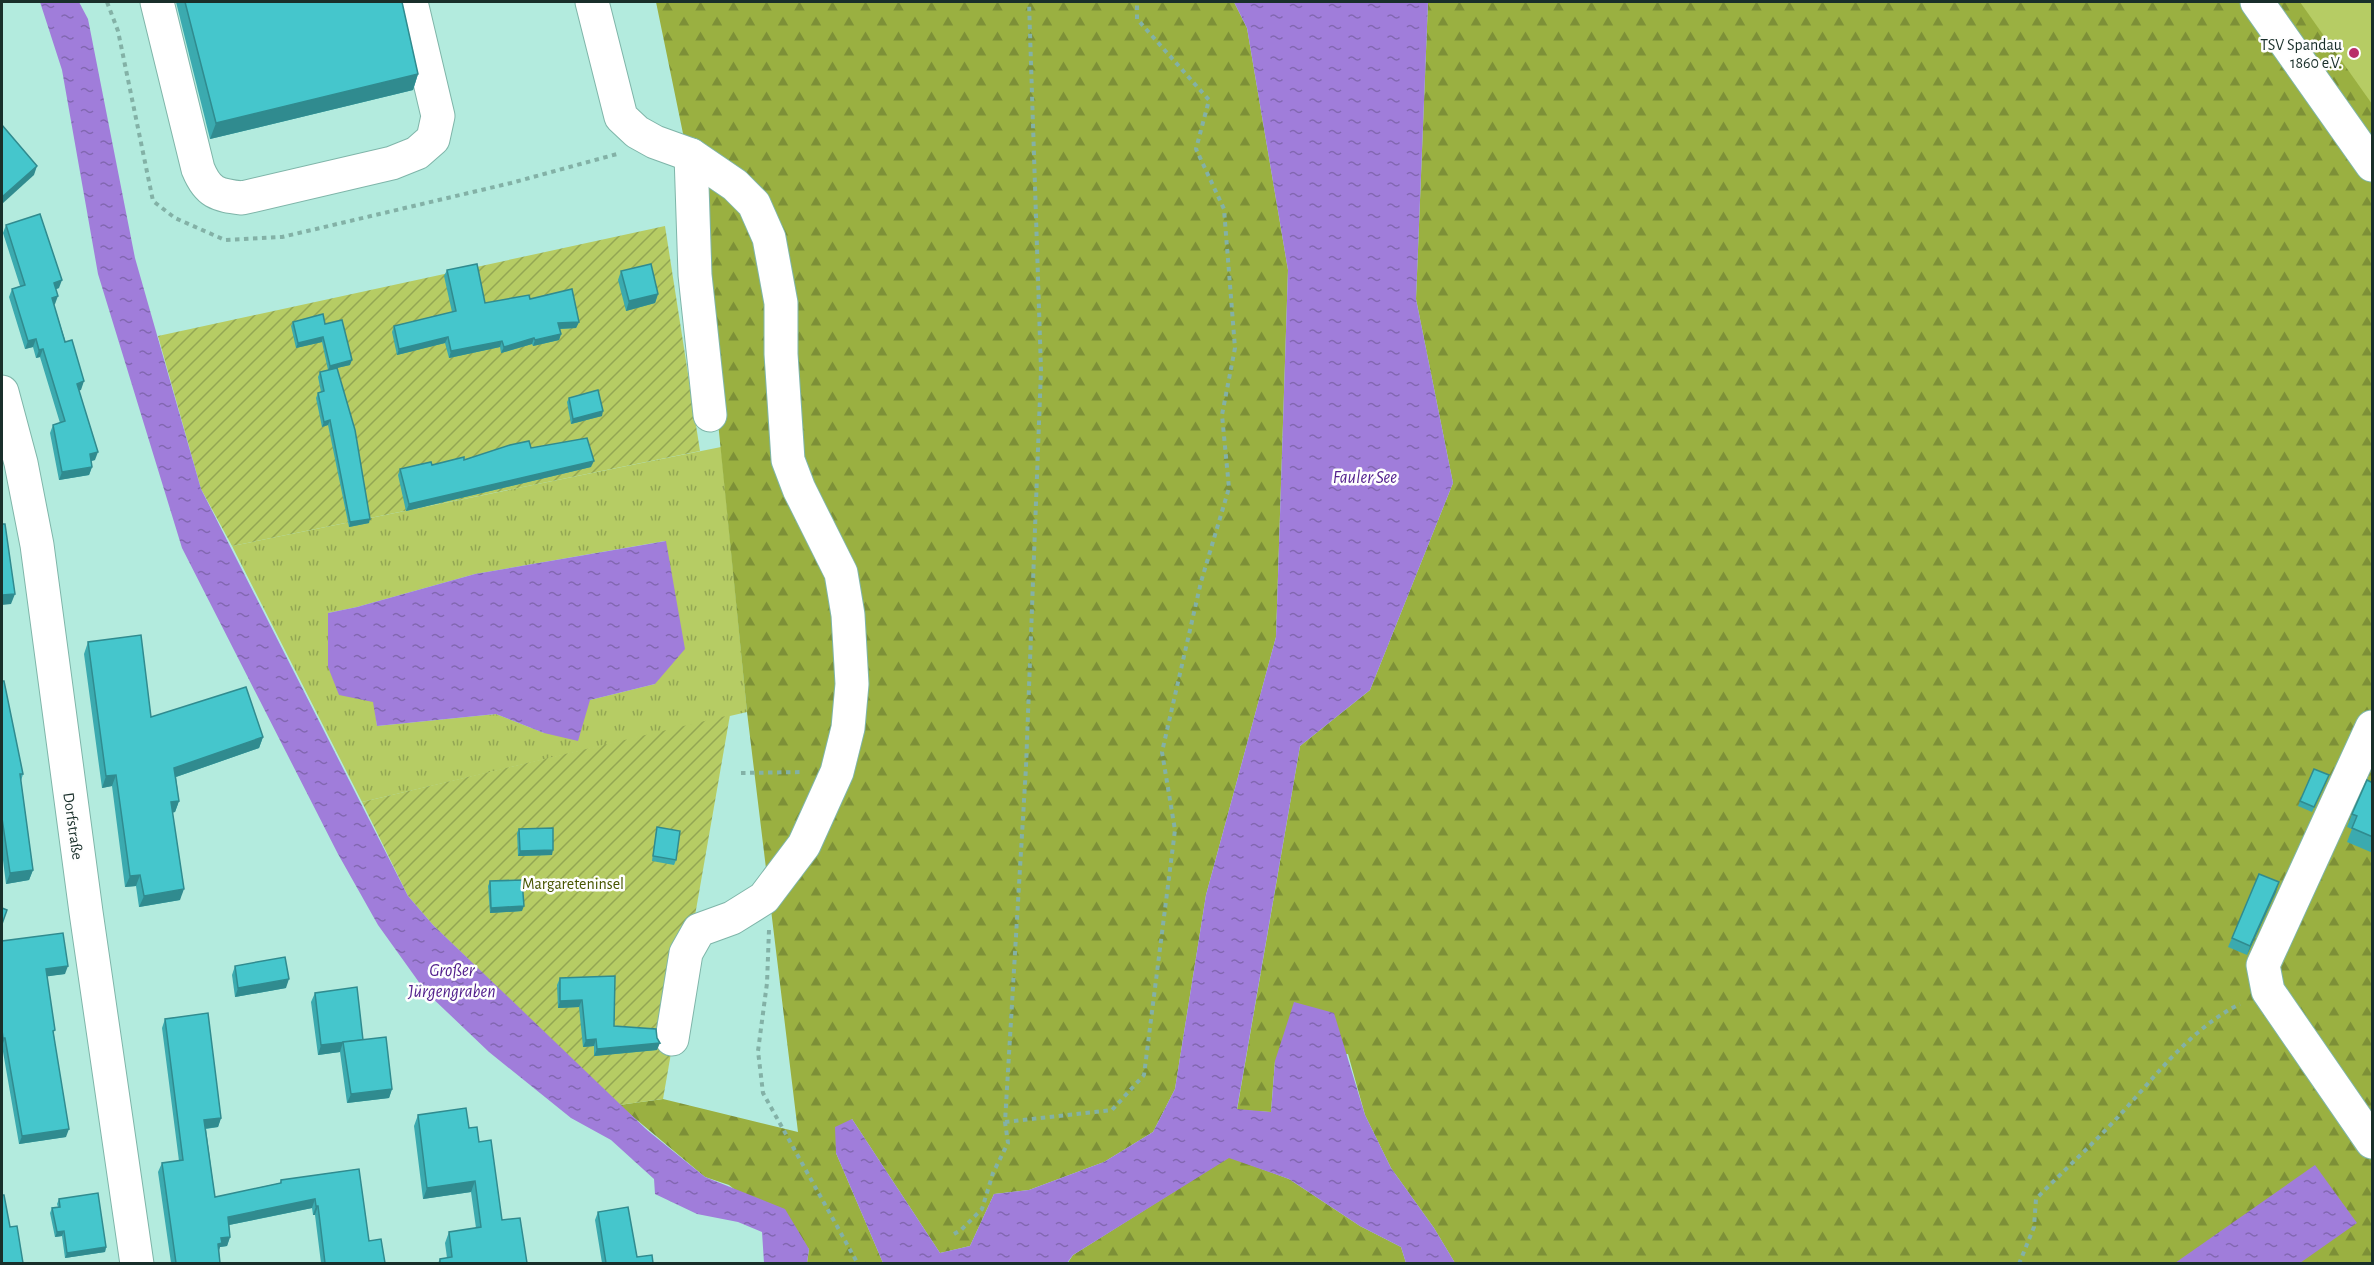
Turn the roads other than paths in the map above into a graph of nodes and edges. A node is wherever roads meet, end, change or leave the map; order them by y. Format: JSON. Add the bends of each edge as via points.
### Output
{"nodes":[{"id":1,"x":157,"y":2,"type":"edge"},
{"id":2,"x":411,"y":2,"type":"edge"},
{"id":3,"x":592,"y":2,"type":"edge"},
{"id":4,"x":2257,"y":2,"type":"edge"},
{"id":5,"x":691,"y":155,"type":"junction"},
{"id":6,"x":2373,"y":165,"type":"edge"},
{"id":7,"x":2,"y":392,"type":"edge"},
{"id":8,"x":710,"y":415,"type":"dead end"},
{"id":9,"x":2373,"y":727,"type":"edge"},
{"id":10,"x":672,"y":1039,"type":"dead end"},
{"id":11,"x":2373,"y":1142,"type":"edge"},
{"id":12,"x":137,"y":1263,"type":"edge"}],
"edges":[{"from":1,"to":2,"type":"street","via":[[204,184],[218,195],[242,198],[392,163],[417,153],[433,139],[438,116]]},
{"from":3,"to":5,"type":"street","via":[[621,117],[655,142]]},
{"from":4,"to":6,"type":"street"},
{"from":5,"to":8,"type":"street","via":[[695,275]]},
{"from":5,"to":10,"type":"street","via":[[735,185],[754,204],[769,238],[781,303],[788,460],[841,573],[848,615],[851,695],[837,772],[804,845],[764,898],[732,918],[699,930],[686,953]]},
{"from":7,"to":12,"type":"street","name":"Dorfstraße","via":[[37,545]]},
{"from":9,"to":11,"type":"street","via":[[2263,965],[2268,991]]}]}
